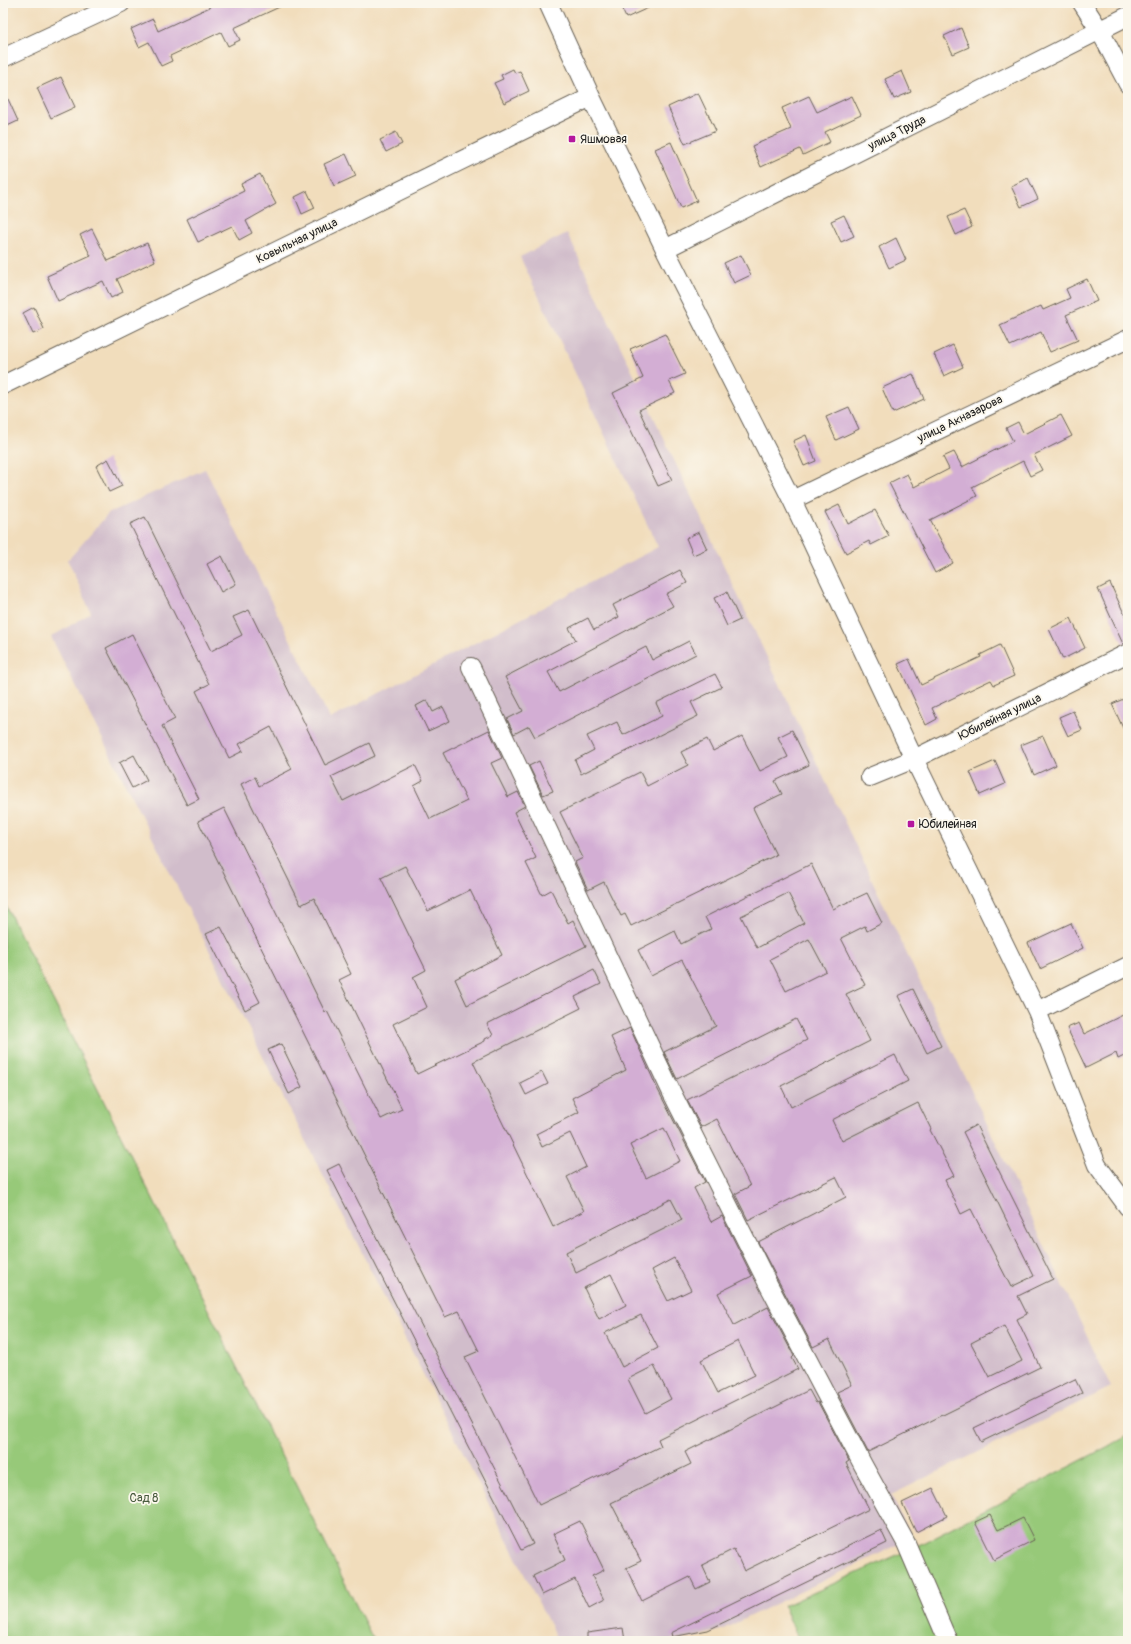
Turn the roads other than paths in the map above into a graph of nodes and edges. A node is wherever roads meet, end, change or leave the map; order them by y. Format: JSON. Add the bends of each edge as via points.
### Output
{"nodes":[{"id":1,"x":121,"y":3,"type":"edge"},
{"id":2,"x":548,"y":3,"type":"edge"},
{"id":3,"x":1082,"y":3,"type":"edge"},
{"id":4,"x":1128,"y":16,"type":"edge"},
{"id":5,"x":1100,"y":31,"type":"junction"},
{"id":6,"x":3,"y":58,"type":"edge"},
{"id":7,"x":1128,"y":84,"type":"edge"},
{"id":8,"x":591,"y":97,"type":"junction"},
{"id":9,"x":665,"y":249,"type":"junction"},
{"id":10,"x":1128,"y":339,"type":"edge"},
{"id":11,"x":3,"y":385,"type":"edge"},
{"id":12,"x":792,"y":500,"type":"junction"},
{"id":13,"x":1128,"y":653,"type":"edge"},
{"id":14,"x":471,"y":667,"type":"dead end"},
{"id":15,"x":914,"y":759,"type":"junction"},
{"id":16,"x":870,"y":777,"type":"dead end"},
{"id":17,"x":1128,"y":966,"type":"edge"},
{"id":18,"x":1037,"y":1011,"type":"junction"},
{"id":19,"x":1128,"y":1207,"type":"edge"},
{"id":20,"x":948,"y":1641,"type":"edge"}],
"edges":[{"from":1,"to":6,"type":"street"},
{"from":2,"to":8,"type":"street"},
{"from":3,"to":5,"type":"street"},
{"from":4,"to":5,"type":"street","name":"улица Труда"},
{"from":5,"to":7,"type":"street"},
{"from":5,"to":9,"type":"street","name":"улица Труда"},
{"from":8,"to":9,"type":"street"},
{"from":8,"to":11,"type":"street","name":"Ковыльная улица"},
{"from":9,"to":12,"type":"street"},
{"from":10,"to":12,"type":"street","name":"улица Акназарова"},
{"from":12,"to":15,"type":"street"},
{"from":13,"to":15,"type":"street","name":"Юбилейная улица"},
{"from":14,"to":20,"type":"street","via":[[672,1093],[906,1544]]},
{"from":15,"to":16,"type":"street","name":"Юбилейная улица"},
{"from":15,"to":18,"type":"street"},
{"from":17,"to":18,"type":"street"},
{"from":18,"to":19,"type":"street","via":[[1097,1165]]}]}
